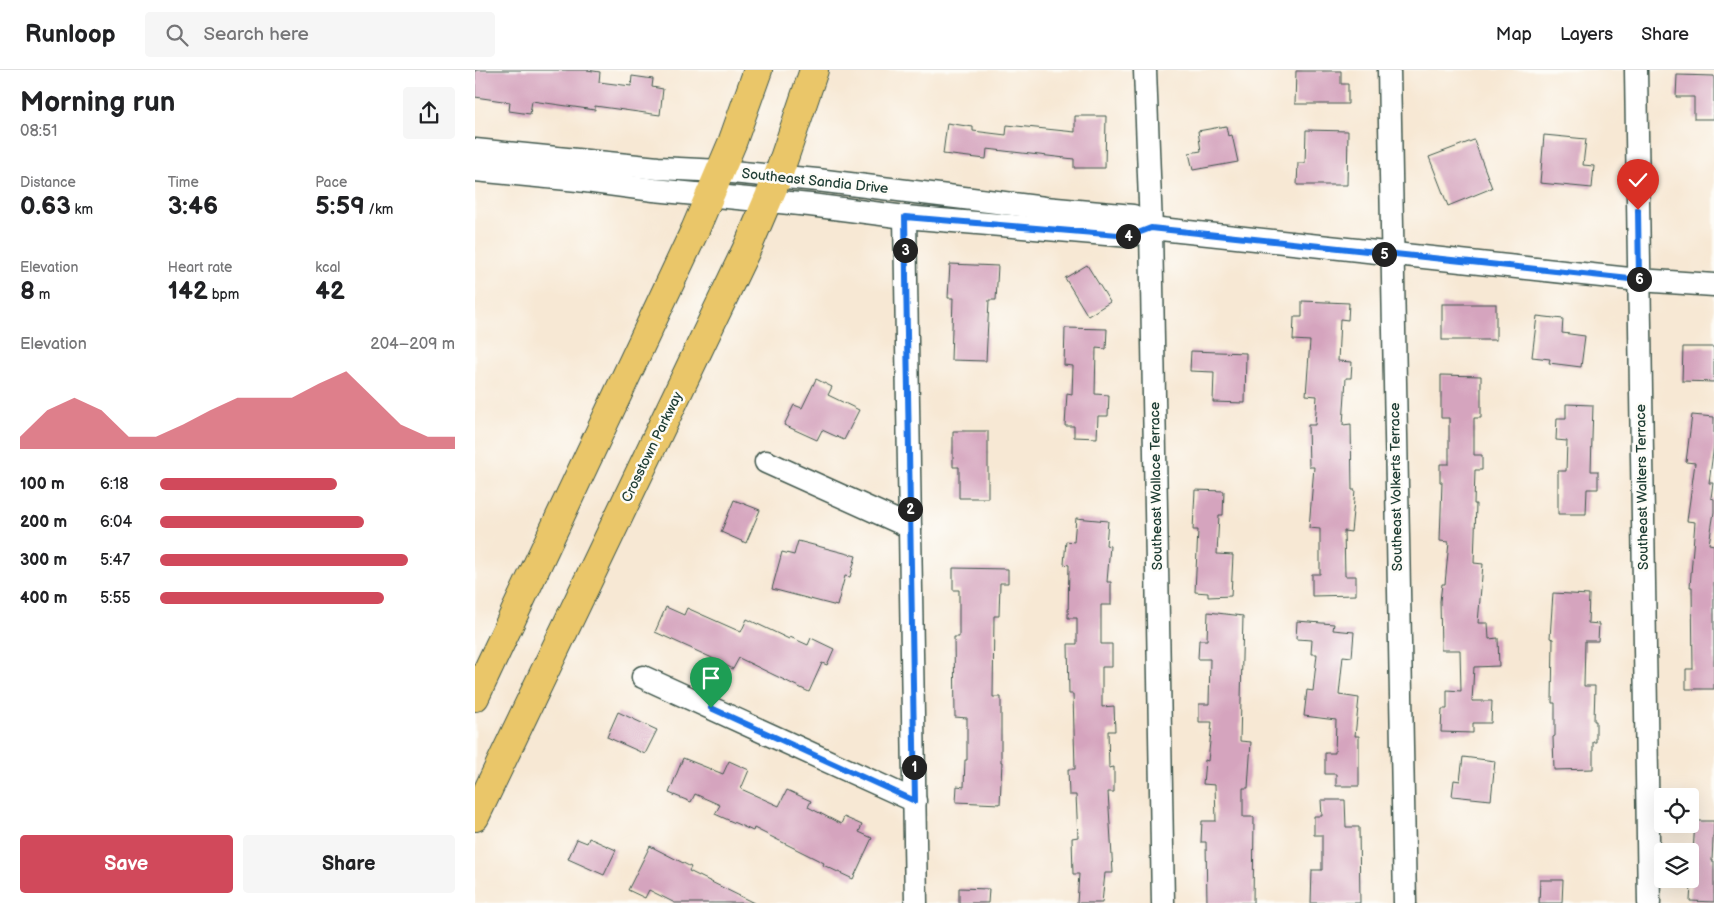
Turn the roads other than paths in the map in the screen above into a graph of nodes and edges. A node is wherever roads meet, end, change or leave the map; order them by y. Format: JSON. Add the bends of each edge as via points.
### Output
{"nodes":[{"id":1,"x":758,"y":70,"type":"edge"},
{"id":2,"x":814,"y":70,"type":"edge"},
{"id":3,"x":1145,"y":70,"type":"edge"},
{"id":4,"x":1389,"y":70,"type":"edge"},
{"id":5,"x":1636,"y":70,"type":"edge"},
{"id":6,"x":475,"y":150,"type":"edge"},
{"id":7,"x":475,"y":170,"type":"edge"},
{"id":8,"x":721,"y":171,"type":"junction"},
{"id":9,"x":778,"y":176,"type":"junction"},
{"id":10,"x":710,"y":196,"type":"junction"},
{"id":11,"x":768,"y":201,"type":"junction"},
{"id":12,"x":905,"y":217,"type":"junction"},
{"id":13,"x":1151,"y":228,"type":"junction"},
{"id":14,"x":1391,"y":255,"type":"junction"},
{"id":15,"x":1639,"y":280,"type":"junction"},
{"id":16,"x":1714,"y":284,"type":"edge"},
{"id":17,"x":766,"y":462,"type":"dead end"},
{"id":18,"x":910,"y":526,"type":"junction"},
{"id":19,"x":643,"y":677,"type":"dead end"},
{"id":20,"x":475,"y":697,"type":"edge"},
{"id":21,"x":915,"y":801,"type":"junction"},
{"id":22,"x":475,"y":817,"type":"edge"},
{"id":23,"x":916,"y":903,"type":"edge"},
{"id":24,"x":1163,"y":903,"type":"edge"},
{"id":25,"x":1405,"y":903,"type":"edge"},
{"id":26,"x":1649,"y":903,"type":"edge"}],
"edges":[{"from":1,"to":8,"type":"main road"},
{"from":2,"to":9,"type":"main road","name":"Crosstown Parkway"},
{"from":3,"to":13,"type":"street","name":"Southeast Wallace Terrace"},
{"from":4,"to":14,"type":"street","name":"Southeast Volkerts Terrace"},
{"from":5,"to":15,"type":"street","name":"Southeast Walters Terrace"},
{"from":6,"to":8,"type":"street","name":"Southeast Sandia Drive"},
{"from":7,"to":10,"type":"street","name":"Southeast Sandia Drive"},
{"from":8,"to":9,"type":"street","name":"Southeast Sandia Drive"},
{"from":8,"to":10,"type":"main road"},
{"from":9,"to":11,"type":"main road","name":"Crosstown Parkway"},
{"from":9,"to":13,"type":"street","name":"Southeast Sandia Drive","via":[[1133,216]]},
{"from":10,"to":11,"type":"street","name":"Southeast Sandia Drive"},
{"from":10,"to":20,"type":"main road"},
{"from":11,"to":12,"type":"street","name":"Southeast Sandia Drive"},
{"from":11,"to":22,"type":"main road","name":"Crosstown Parkway"},
{"from":12,"to":13,"type":"street","name":"Southeast Sandia Drive","via":[[1130,236]]},
{"from":12,"to":18,"type":"street"},
{"from":13,"to":14,"type":"street","name":"Southeast Sandia Drive"},
{"from":13,"to":24,"type":"street","name":"Southeast Wallace Terrace"},
{"from":14,"to":15,"type":"street","name":"Southeast Sandia Drive"},
{"from":14,"to":25,"type":"street","name":"Southeast Volkerts Terrace"},
{"from":15,"to":16,"type":"street","name":"Southeast Sandia Drive"},
{"from":15,"to":26,"type":"street","name":"Southeast Walters Terrace"},
{"from":17,"to":18,"type":"street"},
{"from":18,"to":21,"type":"street"},
{"from":19,"to":21,"type":"street"},
{"from":21,"to":23,"type":"street"}]}
